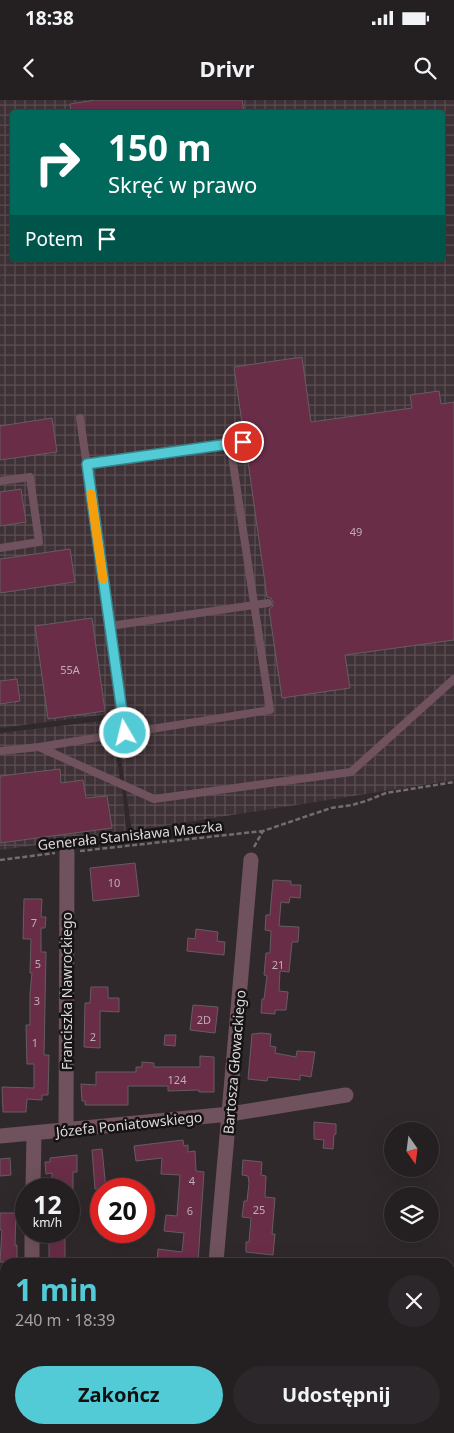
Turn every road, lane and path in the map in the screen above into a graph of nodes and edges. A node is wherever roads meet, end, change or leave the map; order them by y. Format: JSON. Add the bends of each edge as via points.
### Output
{"nodes":[{"id":1,"x":80,"y":418,"type":"dead end"},
{"id":2,"x":243,"y":442,"type":"dead end"},
{"id":3,"x":230,"y":444,"type":"junction"},
{"id":4,"x":87,"y":464,"type":"junction"},
{"id":5,"x":0,"y":481,"type":"edge"},
{"id":6,"x":0,"y":548,"type":"edge"},
{"id":7,"x":268,"y":603,"type":"dead end"},
{"id":8,"x":254,"y":605,"type":"junction"},
{"id":9,"x":110,"y":626,"type":"junction"},
{"id":10,"x":454,"y":679,"type":"edge"},
{"id":11,"x":125,"y":733,"type":"junction"},
{"id":12,"x":39,"y":747,"type":"junction"},
{"id":13,"x":0,"y":751,"type":"edge"},
{"id":14,"x":454,"y":782,"type":"edge"},
{"id":15,"x":263,"y":831,"type":"junction"},
{"id":16,"x":67,"y":852,"type":"junction"},
{"id":17,"x":0,"y":860,"type":"edge"},
{"id":18,"x":252,"y":860,"type":"joint"},
{"id":19,"x":346,"y":1095,"type":"dead end"},
{"id":20,"x":230,"y":1114,"type":"junction"},
{"id":21,"x":66,"y":1131,"type":"junction"},
{"id":22,"x":34,"y":1133,"type":"junction"},
{"id":23,"x":0,"y":1136,"type":"edge"},
{"id":24,"x":33,"y":1178,"type":"edge"},
{"id":25,"x":32,"y":1243,"type":"edge"},
{"id":26,"x":32,"y":1258,"type":"edge"},
{"id":27,"x":216,"y":1258,"type":"edge"}],
"edges":[{"from":1,"to":4,"type":"lane"},
{"from":2,"to":3,"type":"lane"},
{"from":3,"to":4,"type":"lane"},
{"from":3,"to":8,"type":"lane"},
{"from":4,"to":9,"type":"lane"},
{"from":5,"to":6,"type":"lane","via":[[30,477],[38,542]]},
{"from":7,"to":8,"type":"lane"},
{"from":8,"to":9,"type":"lane"},
{"from":8,"to":11,"type":"lane","via":[[270,710]]},
{"from":9,"to":11,"type":"lane"},
{"from":10,"to":12,"type":"lane","via":[[350,772],[154,799]]},
{"from":11,"to":12,"type":"lane"},
{"from":12,"to":13,"type":"lane"},
{"from":14,"to":15,"type":"path","name":"Generała Stanisława Maczka","via":[[386,792],[366,801],[331,808]]},
{"from":15,"to":16,"type":"path","name":"Generała Stanisława Maczka"},
{"from":15,"to":18,"type":"path","via":[[255,844]]},
{"from":16,"to":17,"type":"path","name":"Generała Stanisława Maczka"},
{"from":16,"to":21,"type":"street","name":"Franciszka Nawrockiego"},
{"from":18,"to":20,"type":"street","name":"Bartosza Głowackiego"},
{"from":19,"to":20,"type":"street","name":"Józefa Poniatowskiego"},
{"from":20,"to":21,"type":"street","name":"Józefa Poniatowskiego"},
{"from":20,"to":27,"type":"street","name":"Bartosza Głowackiego"},
{"from":21,"to":22,"type":"street","name":"Józefa Poniatowskiego"},
{"from":22,"to":23,"type":"street","name":"Józefa Poniatowskiego"},
{"from":22,"to":24,"type":"street"},
{"from":25,"to":26,"type":"street"}]}
